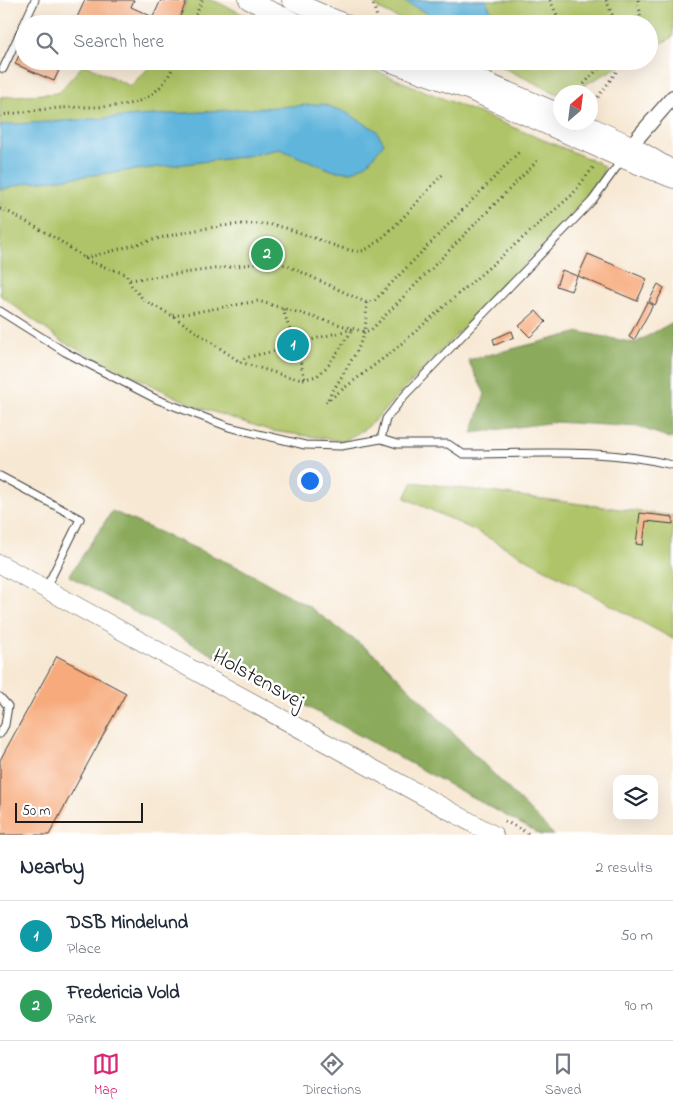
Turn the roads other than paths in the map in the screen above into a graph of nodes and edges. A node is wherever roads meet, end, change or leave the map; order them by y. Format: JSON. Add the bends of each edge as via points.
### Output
{"nodes":[{"id":1,"x":35,"y":0,"type":"edge"},
{"id":2,"x":248,"y":0,"type":"edge"},
{"id":3,"x":283,"y":0,"type":"edge"},
{"id":4,"x":291,"y":0,"type":"edge"},
{"id":5,"x":312,"y":4,"type":"edge"},
{"id":6,"x":28,"y":15,"type":"edge"},
{"id":7,"x":282,"y":15,"type":"edge"},
{"id":8,"x":292,"y":15,"type":"edge"},
{"id":9,"x":301,"y":15,"type":"edge"},
{"id":10,"x":332,"y":15,"type":"edge"},
{"id":11,"x":15,"y":43,"type":"edge"},
{"id":12,"x":3,"y":68,"type":"dead end"},
{"id":13,"x":395,"y":70,"type":"edge"},
{"id":14,"x":458,"y":70,"type":"edge"},
{"id":15,"x":673,"y":97,"type":"edge"},
{"id":16,"x":553,"y":110,"type":"edge"},
{"id":17,"x":594,"y":130,"type":"edge"},
{"id":18,"x":626,"y":152,"type":"junction"},
{"id":19,"x":673,"y":170,"type":"edge"},
{"id":20,"x":673,"y":179,"type":"edge"},
{"id":21,"x":0,"y":311,"type":"edge"},
{"id":22,"x":381,"y":439,"type":"junction"},
{"id":23,"x":673,"y":465,"type":"edge"},
{"id":24,"x":0,"y":476,"type":"edge"},
{"id":25,"x":0,"y":564,"type":"edge"},
{"id":26,"x":46,"y":589,"type":"junction"},
{"id":27,"x":0,"y":697,"type":"edge"},
{"id":28,"x":0,"y":734,"type":"edge"},
{"id":29,"x":494,"y":835,"type":"edge"}],
"edges":[{"from":1,"to":6,"type":"lane"},
{"from":2,"to":7,"type":"street"},
{"from":3,"to":8,"type":"street"},
{"from":4,"to":5,"type":"street"},
{"from":5,"to":9,"type":"street"},
{"from":5,"to":10,"type":"street"},
{"from":11,"to":12,"type":"lane"},
{"from":13,"to":18,"type":"street","via":[[470,91]]},
{"from":14,"to":16,"type":"street"},
{"from":15,"to":18,"type":"street"},
{"from":17,"to":18,"type":"street"},
{"from":18,"to":19,"type":"street"},
{"from":18,"to":20,"type":"street"},
{"from":18,"to":22,"type":"lane","via":[[592,201],[405,395],[386,419]]},
{"from":21,"to":22,"type":"lane","via":[[65,352],[156,399],[229,427],[305,445],[341,446]]},
{"from":22,"to":23,"type":"lane","via":[[397,444],[448,444],[463,454],[606,454]]},
{"from":24,"to":26,"type":"lane","via":[[80,519]]},
{"from":25,"to":26,"type":"street","name":"Holstensvej"},
{"from":26,"to":29,"type":"street","name":"Holstensvej"},
{"from":27,"to":28,"type":"lane","via":[[8,706]]}]}
